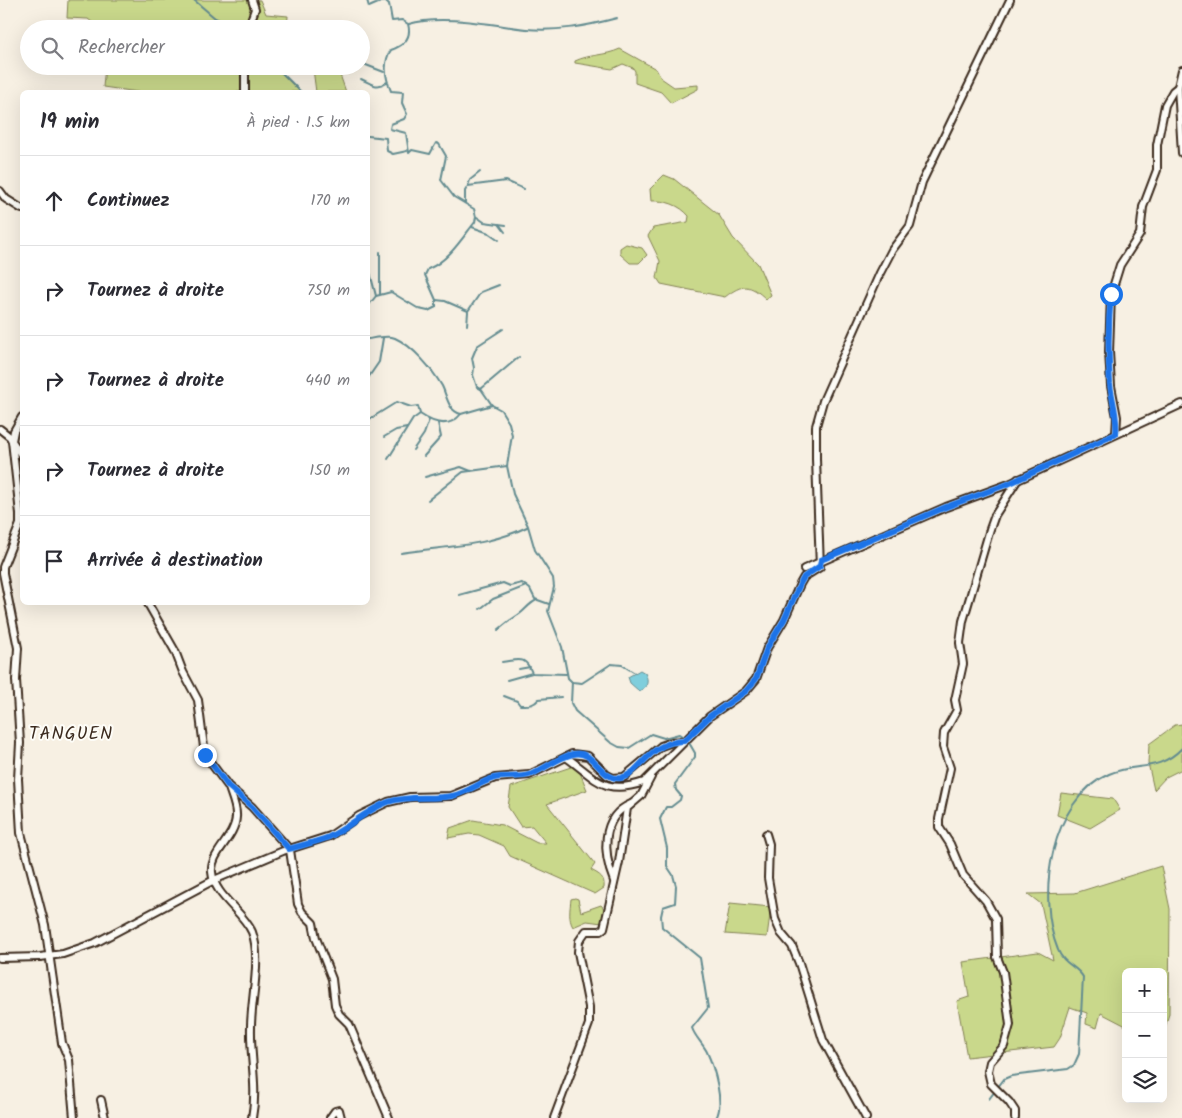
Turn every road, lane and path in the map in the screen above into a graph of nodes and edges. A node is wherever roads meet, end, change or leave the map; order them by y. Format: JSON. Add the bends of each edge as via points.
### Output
{"nodes":[{"id":1,"x":252,"y":0,"type":"edge"},
{"id":2,"x":1010,"y":0,"type":"edge"},
{"id":3,"x":252,"y":20,"type":"edge"},
{"id":4,"x":1182,"y":70,"type":"edge"},
{"id":5,"x":245,"y":75,"type":"edge"},
{"id":6,"x":1178,"y":87,"type":"junction"},
{"id":7,"x":245,"y":90,"type":"edge"},
{"id":8,"x":1182,"y":153,"type":"edge"},
{"id":9,"x":0,"y":191,"type":"edge"},
{"id":10,"x":20,"y":208,"type":"edge"},
{"id":11,"x":1182,"y":404,"type":"edge"},
{"id":12,"x":20,"y":420,"type":"edge"},
{"id":13,"x":0,"y":428,"type":"edge"},
{"id":14,"x":1116,"y":434,"type":"junction"},
{"id":15,"x":12,"y":441,"type":"junction"},
{"id":16,"x":20,"y":453,"type":"edge"},
{"id":17,"x":1018,"y":479,"type":"junction"},
{"id":18,"x":821,"y":560,"type":"junction"},
{"id":19,"x":804,"y":569,"type":"dead end"},
{"id":20,"x":149,"y":605,"type":"edge"},
{"id":21,"x":684,"y":741,"type":"junction"},
{"id":22,"x":566,"y":757,"type":"junction"},
{"id":23,"x":653,"y":773,"type":"junction"},
{"id":24,"x":228,"y":786,"type":"junction"},
{"id":25,"x":631,"y":804,"type":"junction"},
{"id":26,"x":766,"y":834,"type":"dead end"},
{"id":27,"x":289,"y":849,"type":"junction"},
{"id":28,"x":214,"y":880,"type":"junction"},
{"id":29,"x":614,"y":881,"type":"junction"},
{"id":30,"x":50,"y":956,"type":"junction"},
{"id":31,"x":0,"y":958,"type":"edge"},
{"id":32,"x":101,"y":1100,"type":"dead end"},
{"id":33,"x":74,"y":1118,"type":"edge"},
{"id":34,"x":105,"y":1118,"type":"edge"},
{"id":35,"x":252,"y":1118,"type":"edge"},
{"id":36,"x":330,"y":1118,"type":"edge"},
{"id":37,"x":341,"y":1118,"type":"edge"},
{"id":38,"x":389,"y":1118,"type":"edge"},
{"id":39,"x":554,"y":1118,"type":"edge"},
{"id":40,"x":866,"y":1118,"type":"edge"},
{"id":41,"x":1015,"y":1118,"type":"edge"}],
"edges":[{"from":1,"to":3,"type":"street","via":[[256,9]]},
{"from":2,"to":18,"type":"street","via":[[922,182],[910,226],[880,273],[823,400],[816,426]]},
{"from":4,"to":6,"type":"street"},
{"from":5,"to":7,"type":"street"},
{"from":6,"to":8,"type":"street"},
{"from":6,"to":14,"type":"street","via":[[1165,106],[1157,145],[1157,170],[1143,207],[1140,234],[1120,265],[1111,294],[1109,352]]},
{"from":9,"to":10,"type":"street"},
{"from":11,"to":14,"type":"street"},
{"from":12,"to":15,"type":"street"},
{"from":13,"to":15,"type":"street"},
{"from":14,"to":17,"type":"street"},
{"from":15,"to":16,"type":"street"},
{"from":15,"to":30,"type":"street","via":[[20,524],[3,573],[18,648],[19,812]]},
{"from":17,"to":18,"type":"street"},
{"from":17,"to":41,"type":"street","via":[[995,515],[963,621],[960,643],[963,664],[955,700],[957,710],[945,728],[942,740],[950,768],[939,819],[963,875],[996,918],[996,957],[1003,972],[1010,1026],[1004,1046],[990,1062],[988,1071],[991,1084],[1009,1102]]},
{"from":18,"to":19,"type":"street"},
{"from":18,"to":21,"type":"street","via":[[820,566],[804,577],[800,584],[767,648],[756,679],[746,691],[710,716]]},
{"from":20,"to":24,"type":"street","via":[[198,700],[205,755]]},
{"from":21,"to":22,"type":"street","via":[[661,746],[629,775],[619,778],[607,774],[588,756]]},
{"from":21,"to":23,"type":"street"},
{"from":22,"to":23,"type":"street","via":[[605,786],[634,785],[644,782]]},
{"from":22,"to":27,"type":"street","via":[[529,775],[495,778],[451,796],[410,797],[388,802],[359,816],[330,836]]},
{"from":23,"to":25,"type":"street","via":[[641,796]]},
{"from":24,"to":27,"type":"street","via":[[252,807]]},
{"from":24,"to":28,"type":"street","via":[[236,821],[213,864]]},
{"from":25,"to":29,"type":"street","via":[[625,817]]},
{"from":25,"to":29,"type":"street","via":[[612,817],[606,841]]},
{"from":26,"to":40,"type":"street","via":[[769,844],[768,878],[775,920],[799,963],[823,1040]]},
{"from":27,"to":28,"type":"street"},
{"from":27,"to":38,"type":"street","via":[[298,904],[313,923],[332,979],[334,1005],[349,1024]]},
{"from":28,"to":30,"type":"street","via":[[95,943]]},
{"from":28,"to":35,"type":"street","via":[[247,922],[255,942],[251,1025],[255,1089]]},
{"from":29,"to":39,"type":"street","via":[[604,928],[586,931],[579,941],[589,1024]]},
{"from":30,"to":31,"type":"street"},
{"from":30,"to":33,"type":"street","via":[[62,1043],[69,1060]]},
{"from":32,"to":34,"type":"street"},
{"from":36,"to":37,"type":"street","via":[[339,1110]]}]}
